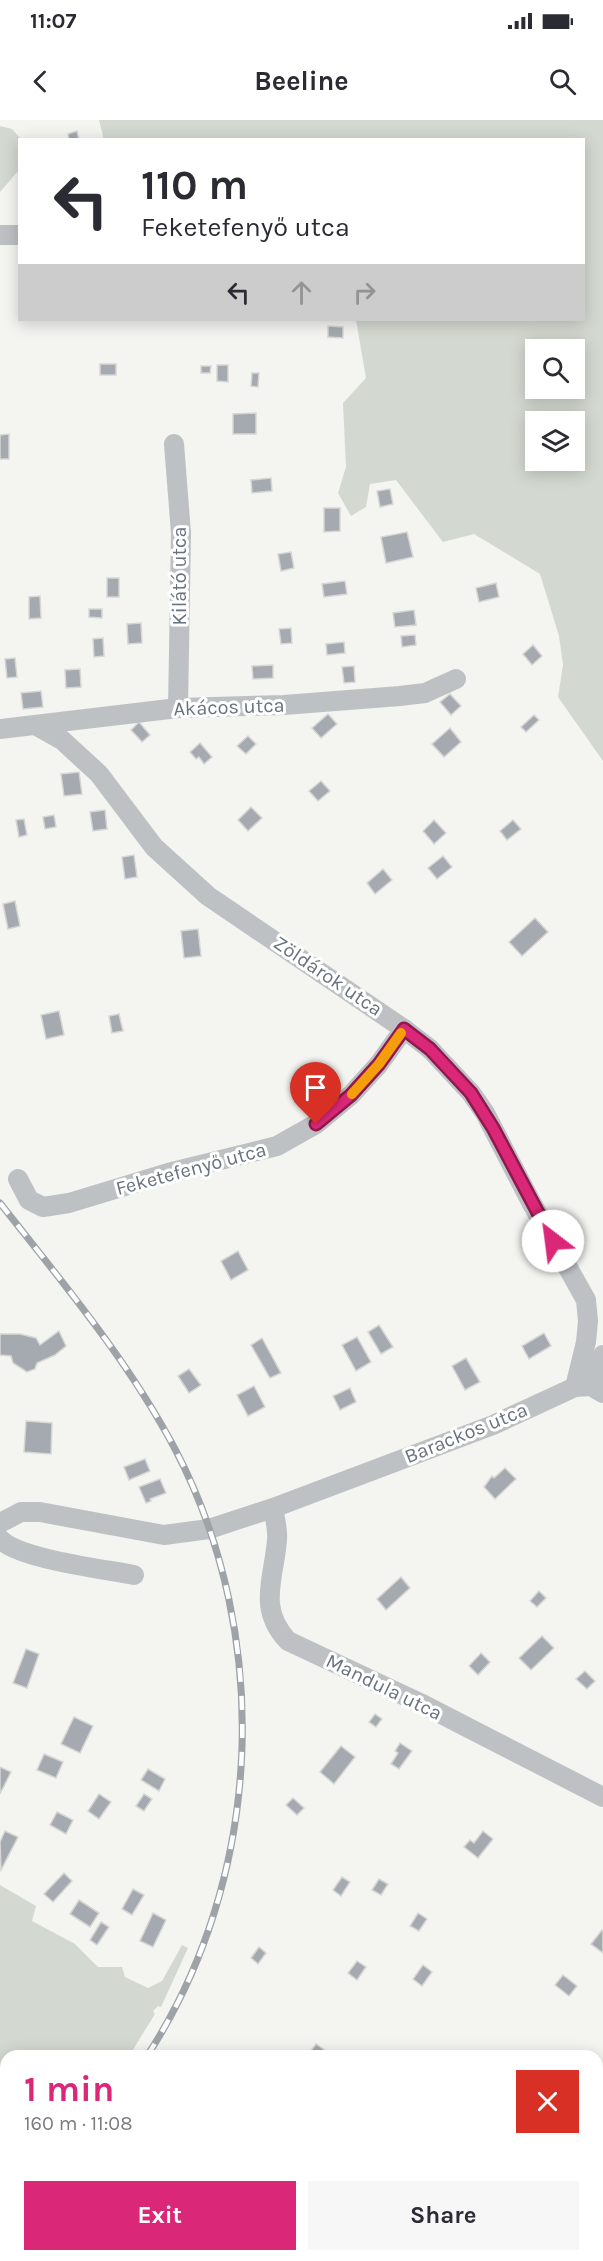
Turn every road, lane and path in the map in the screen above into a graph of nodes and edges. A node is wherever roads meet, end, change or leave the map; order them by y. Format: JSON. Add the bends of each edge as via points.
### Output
{"nodes":[{"id":1,"x":0,"y":235,"type":"edge"},
{"id":2,"x":18,"y":235,"type":"edge"},
{"id":3,"x":174,"y":444,"type":"dead end"},
{"id":4,"x":456,"y":678,"type":"dead end"},
{"id":5,"x":178,"y":708,"type":"junction"},
{"id":6,"x":37,"y":726,"type":"junction"},
{"id":7,"x":0,"y":729,"type":"edge"},
{"id":8,"x":404,"y":1029,"type":"junction"},
{"id":9,"x":18,"y":1179,"type":"dead end"},
{"id":10,"x":603,"y":1354,"type":"edge"},
{"id":11,"x":590,"y":1389,"type":"edge"},
{"id":12,"x":273,"y":1508,"type":"junction"},
{"id":13,"x":0,"y":1523,"type":"edge"},
{"id":14,"x":0,"y":1539,"type":"edge"},
{"id":15,"x":134,"y":1575,"type":"dead end"},
{"id":16,"x":603,"y":1797,"type":"edge"}],
"edges":[{"from":1,"to":2,"type":"street"},
{"from":3,"to":5,"type":"street","name":"Kilátó utca","via":[[181,532]]},
{"from":4,"to":5,"type":"street","name":"Akácos utca","via":[[425,693],[400,696]]},
{"from":5,"to":6,"type":"street","name":"Akácos utca"},
{"from":6,"to":7,"type":"street","name":"Akácos utca"},
{"from":6,"to":8,"type":"street","name":"Zöldárok utca","via":[[62,740],[99,774],[154,847],[208,896]]},
{"from":8,"to":9,"type":"street","name":"Feketefenyő utca","via":[[351,1095],[316,1124],[277,1146],[43,1207],[29,1200]]},
{"from":8,"to":11,"type":"street","name":"Zöldárok utca","via":[[430,1049],[485,1113],[586,1300]]},
{"from":10,"to":11,"type":"street"},
{"from":11,"to":12,"type":"street","name":"Barackos utca"},
{"from":12,"to":13,"type":"street","via":[[209,1529],[164,1535],[39,1512],[21,1512]]},
{"from":12,"to":16,"type":"street","name":"Mandula utca","via":[[277,1542],[268,1598],[278,1631],[288,1641],[420,1703]]},
{"from":14,"to":15,"type":"street","via":[[24,1553]]}]}
